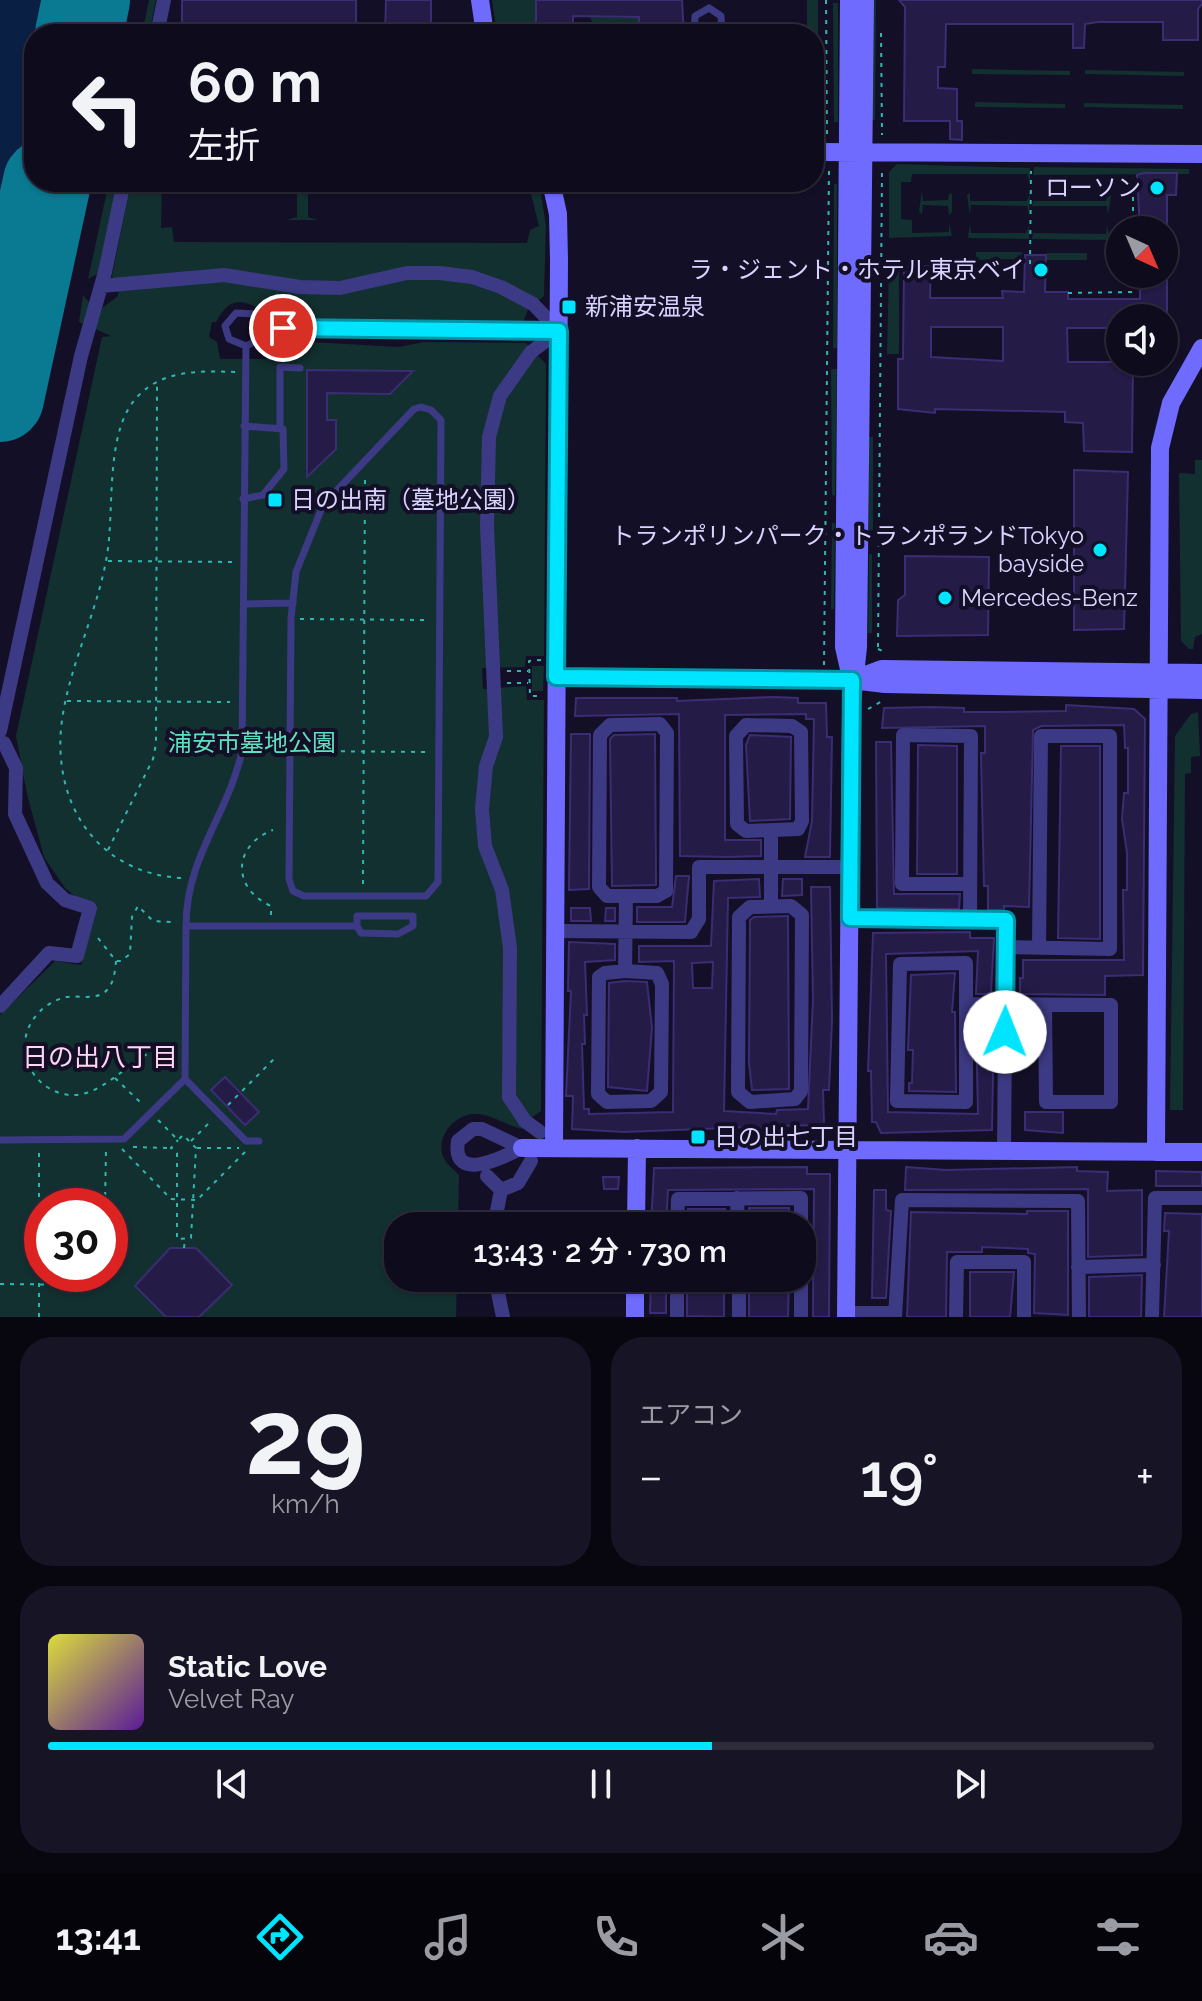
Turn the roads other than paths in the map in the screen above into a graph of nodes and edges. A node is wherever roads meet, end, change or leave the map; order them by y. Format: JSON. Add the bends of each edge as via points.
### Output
{"nodes":[{"id":1,"x":164,"y":0,"type":"edge"},
{"id":2,"x":480,"y":0,"type":"edge"},
{"id":3,"x":849,"y":0,"type":"edge"},
{"id":4,"x":865,"y":0,"type":"edge"},
{"id":5,"x":709,"y":4,"type":"edge"},
{"id":6,"x":159,"y":24,"type":"edge"},
{"id":7,"x":484,"y":24,"type":"edge"},
{"id":8,"x":695,"y":24,"type":"edge"},
{"id":9,"x":721,"y":24,"type":"edge"},
{"id":10,"x":824,"y":152,"type":"edge"},
{"id":11,"x":856,"y":152,"type":"junction"},
{"id":12,"x":1202,"y":154,"type":"edge"},
{"id":13,"x":122,"y":192,"type":"edge"},
{"id":14,"x":553,"y":192,"type":"edge"},
{"id":15,"x":101,"y":286,"type":"junction"},
{"id":16,"x":283,"y":328,"type":"junction"},
{"id":17,"x":559,"y":331,"type":"junction"},
{"id":18,"x":246,"y":346,"type":"junction"},
{"id":19,"x":1202,"y":348,"type":"edge"},
{"id":20,"x":300,"y":368,"type":"dead end"},
{"id":21,"x":244,"y":426,"type":"junction"},
{"id":22,"x":280,"y":428,"type":"junction"},
{"id":23,"x":243,"y":499,"type":"junction"},
{"id":24,"x":293,"y":603,"type":"junction"},
{"id":25,"x":244,"y":604,"type":"junction"},
{"id":26,"x":1202,"y":673,"type":"edge"},
{"id":27,"x":556,"y":677,"type":"junction"},
{"id":28,"x":852,"y":680,"type":"junction"},
{"id":29,"x":1160,"y":682,"type":"junction"},
{"id":30,"x":1202,"y":690,"type":"edge"},
{"id":31,"x":243,"y":735,"type":"junction"},
{"id":32,"x":291,"y":736,"type":"junction"},
{"id":33,"x":2,"y":737,"type":"edge"},
{"id":34,"x":771,"y":831,"type":"junction"},
{"id":35,"x":771,"y":866,"type":"junction"},
{"id":36,"x":850,"y":867,"type":"junction"},
{"id":37,"x":970,"y":884,"type":"junction"},
{"id":38,"x":626,"y":896,"type":"junction"},
{"id":39,"x":771,"y":906,"type":"junction"},
{"id":40,"x":850,"y":918,"type":"junction"},
{"id":41,"x":970,"y":919,"type":"junction"},
{"id":42,"x":186,"y":926,"type":"junction"},
{"id":43,"x":357,"y":926,"type":"junction"},
{"id":44,"x":555,"y":931,"type":"junction"},
{"id":45,"x":625,"y":931,"type":"junction"},
{"id":46,"x":1006,"y":947,"type":"junction"},
{"id":47,"x":1039,"y":948,"type":"junction"},
{"id":48,"x":625,"y":971,"type":"junction"},
{"id":49,"x":966,"y":1004,"type":"junction"},
{"id":50,"x":1045,"y":1005,"type":"junction"},
{"id":51,"x":0,"y":1006,"type":"edge"},
{"id":52,"x":1005,"y":1006,"type":"junction"},
{"id":53,"x":185,"y":1079,"type":"junction"},
{"id":54,"x":540,"y":1132,"type":"dead end"},
{"id":55,"x":0,"y":1140,"type":"edge"},
{"id":56,"x":259,"y":1141,"type":"dead end"},
{"id":57,"x":554,"y":1148,"type":"junction"},
{"id":58,"x":637,"y":1148,"type":"junction"},
{"id":59,"x":848,"y":1149,"type":"junction"},
{"id":60,"x":1004,"y":1151,"type":"junction"},
{"id":61,"x":1156,"y":1152,"type":"junction"},
{"id":62,"x":1202,"y":1152,"type":"edge"},
{"id":63,"x":527,"y":1154,"type":"joint"},
{"id":64,"x":487,"y":1176,"type":"dead end"},
{"id":65,"x":501,"y":1190,"type":"junction"},
{"id":66,"x":737,"y":1198,"type":"junction"},
{"id":67,"x":1202,"y":1198,"type":"edge"},
{"id":68,"x":497,"y":1212,"type":"edge"},
{"id":69,"x":636,"y":1212,"type":"edge"},
{"id":70,"x":678,"y":1212,"type":"edge"},
{"id":71,"x":738,"y":1212,"type":"edge"},
{"id":72,"x":801,"y":1212,"type":"edge"},
{"id":73,"x":1154,"y":1265,"type":"junction"},
{"id":74,"x":1078,"y":1267,"type":"junction"},
{"id":75,"x":498,"y":1292,"type":"edge"},
{"id":76,"x":635,"y":1292,"type":"edge"},
{"id":77,"x":677,"y":1292,"type":"edge"},
{"id":78,"x":739,"y":1292,"type":"edge"},
{"id":79,"x":801,"y":1292,"type":"edge"},
{"id":80,"x":846,"y":1315,"type":"edge"},
{"id":81,"x":895,"y":1315,"type":"edge"},
{"id":82,"x":503,"y":1317,"type":"edge"},
{"id":83,"x":635,"y":1317,"type":"edge"},
{"id":84,"x":677,"y":1317,"type":"edge"},
{"id":85,"x":739,"y":1317,"type":"edge"},
{"id":86,"x":801,"y":1317,"type":"edge"},
{"id":87,"x":956,"y":1317,"type":"edge"},
{"id":88,"x":1024,"y":1317,"type":"edge"},
{"id":89,"x":1079,"y":1317,"type":"edge"},
{"id":90,"x":1152,"y":1317,"type":"edge"}],
"edges":[{"from":1,"to":6,"type":"street"},
{"from":2,"to":7,"type":"street"},
{"from":3,"to":11,"type":"street"},
{"from":4,"to":11,"type":"street"},
{"from":5,"to":8,"type":"lane","via":[[695,16]]},
{"from":5,"to":9,"type":"lane"},
{"from":10,"to":11,"type":"street"},
{"from":11,"to":12,"type":"street"},
{"from":11,"to":28,"type":"street","via":[[858,647]]},
{"from":11,"to":28,"type":"street","via":[[844,647]]},
{"from":13,"to":15,"type":"street"},
{"from":14,"to":17,"type":"street","via":[[559,233]]},
{"from":15,"to":17,"type":"street","via":[[224,275],[340,288],[407,273],[440,273],[501,287],[533,304]]},
{"from":15,"to":33,"type":"street","via":[[81,356]]},
{"from":16,"to":17,"type":"lane"},
{"from":16,"to":18,"type":"lane"},
{"from":16,"to":18,"type":"lane","via":[[258,314],[236,313],[225,333]]},
{"from":17,"to":27,"type":"street"},
{"from":17,"to":54,"type":"street","via":[[531,352],[500,396],[489,437],[487,526],[496,737],[486,766],[482,809],[485,846],[502,890],[510,948],[509,1097]]},
{"from":18,"to":21,"type":"lane"},
{"from":19,"to":29,"type":"street","via":[[1171,403],[1160,448]]},
{"from":20,"to":22,"type":"lane","via":[[280,367]]},
{"from":21,"to":22,"type":"lane"},
{"from":21,"to":23,"type":"lane"},
{"from":22,"to":23,"type":"lane","via":[[283,473],[263,495]]},
{"from":23,"to":25,"type":"lane"},
{"from":24,"to":25,"type":"lane"},
{"from":24,"to":32,"type":"lane"},
{"from":24,"to":32,"type":"lane","via":[[296,572],[323,505],[414,409],[431,410],[441,420],[438,882],[433,891],[426,896],[304,896],[293,891]]},
{"from":25,"to":31,"type":"lane"},
{"from":26,"to":29,"type":"street"},
{"from":27,"to":28,"type":"street"},
{"from":27,"to":44,"type":"street"},
{"from":28,"to":29,"type":"street","via":[[882,669]]},
{"from":28,"to":36,"type":"street"},
{"from":29,"to":30,"type":"street"},
{"from":29,"to":61,"type":"street"},
{"from":31,"to":32,"type":"lane"},
{"from":31,"to":42,"type":"lane","via":[[231,795],[191,879]]},
{"from":33,"to":51,"type":"street","via":[[16,768],[15,814],[47,883],[65,900],[90,908],[77,956],[49,953]]},
{"from":34,"to":34,"type":"street","via":[[746,831],[736,820],[736,736],[746,725],[792,726],[803,736],[801,826]]},
{"from":34,"to":35,"type":"street"},
{"from":35,"to":36,"type":"street"},
{"from":35,"to":39,"type":"street"},
{"from":35,"to":45,"type":"street","via":[[699,867],[695,929]]},
{"from":36,"to":40,"type":"street"},
{"from":37,"to":37,"type":"street","via":[[902,884],[903,735],[971,736]]},
{"from":37,"to":41,"type":"street"},
{"from":38,"to":38,"type":"street","via":[[607,896],[599,887],[600,735],[610,725],[660,724],[667,733],[667,886],[657,896]]},
{"from":38,"to":45,"type":"street"},
{"from":39,"to":39,"type":"street","via":[[796,907],[802,915],[801,1091],[795,1099],[750,1102],[738,1092],[739,917],[745,909]]},
{"from":40,"to":41,"type":"street"},
{"from":40,"to":59,"type":"street"},
{"from":41,"to":46,"type":"street","via":[[1006,920]]},
{"from":42,"to":43,"type":"lane"},
{"from":42,"to":53,"type":"lane"},
{"from":43,"to":43,"type":"lane","via":[[357,916],[413,916],[413,926],[398,934],[361,933]]},
{"from":44,"to":45,"type":"street"},
{"from":44,"to":57,"type":"street"},
{"from":45,"to":48,"type":"street"},
{"from":46,"to":47,"type":"street"},
{"from":46,"to":52,"type":"street"},
{"from":47,"to":47,"type":"street","via":[[1110,949],[1110,736],[1041,736]]},
{"from":48,"to":48,"type":"street","via":[[657,973],[662,984],[661,1092],[651,1101],[607,1102],[598,1094],[599,977]]},
{"from":49,"to":49,"type":"street","via":[[966,963],[900,964],[897,1101],[966,1102]]},
{"from":49,"to":52,"type":"street"},
{"from":50,"to":50,"type":"street","via":[[1111,1005],[1111,1102],[1046,1102]]},
{"from":50,"to":52,"type":"street"},
{"from":52,"to":60,"type":"street"},
{"from":53,"to":55,"type":"lane","via":[[124,1139]]},
{"from":53,"to":56,"type":"lane","via":[[246,1141]]},
{"from":57,"to":58,"type":"street"},
{"from":57,"to":63,"type":"street"},
{"from":58,"to":59,"type":"street"},
{"from":58,"to":69,"type":"street"},
{"from":59,"to":60,"type":"street"},
{"from":59,"to":80,"type":"street"},
{"from":60,"to":61,"type":"street"},
{"from":61,"to":62,"type":"street"},
{"from":63,"to":65,"type":"street","via":[[528,1172]]},
{"from":64,"to":65,"type":"street"},
{"from":65,"to":68,"type":"street"},
{"from":66,"to":70,"type":"street","via":[[678,1199]]},
{"from":66,"to":71,"type":"street"},
{"from":66,"to":72,"type":"street","via":[[801,1198]]},
{"from":67,"to":73,"type":"street","via":[[1155,1198]]},
{"from":73,"to":74,"type":"street"},
{"from":73,"to":90,"type":"street"},
{"from":74,"to":81,"type":"street","via":[[1078,1201],[902,1200]]},
{"from":74,"to":89,"type":"street"},
{"from":75,"to":82,"type":"street"},
{"from":76,"to":83,"type":"street"},
{"from":77,"to":84,"type":"street"},
{"from":78,"to":85,"type":"street"},
{"from":79,"to":86,"type":"street"},
{"from":80,"to":81,"type":"street"},
{"from":87,"to":88,"type":"street","via":[[957,1262],[1024,1262]]}]}
